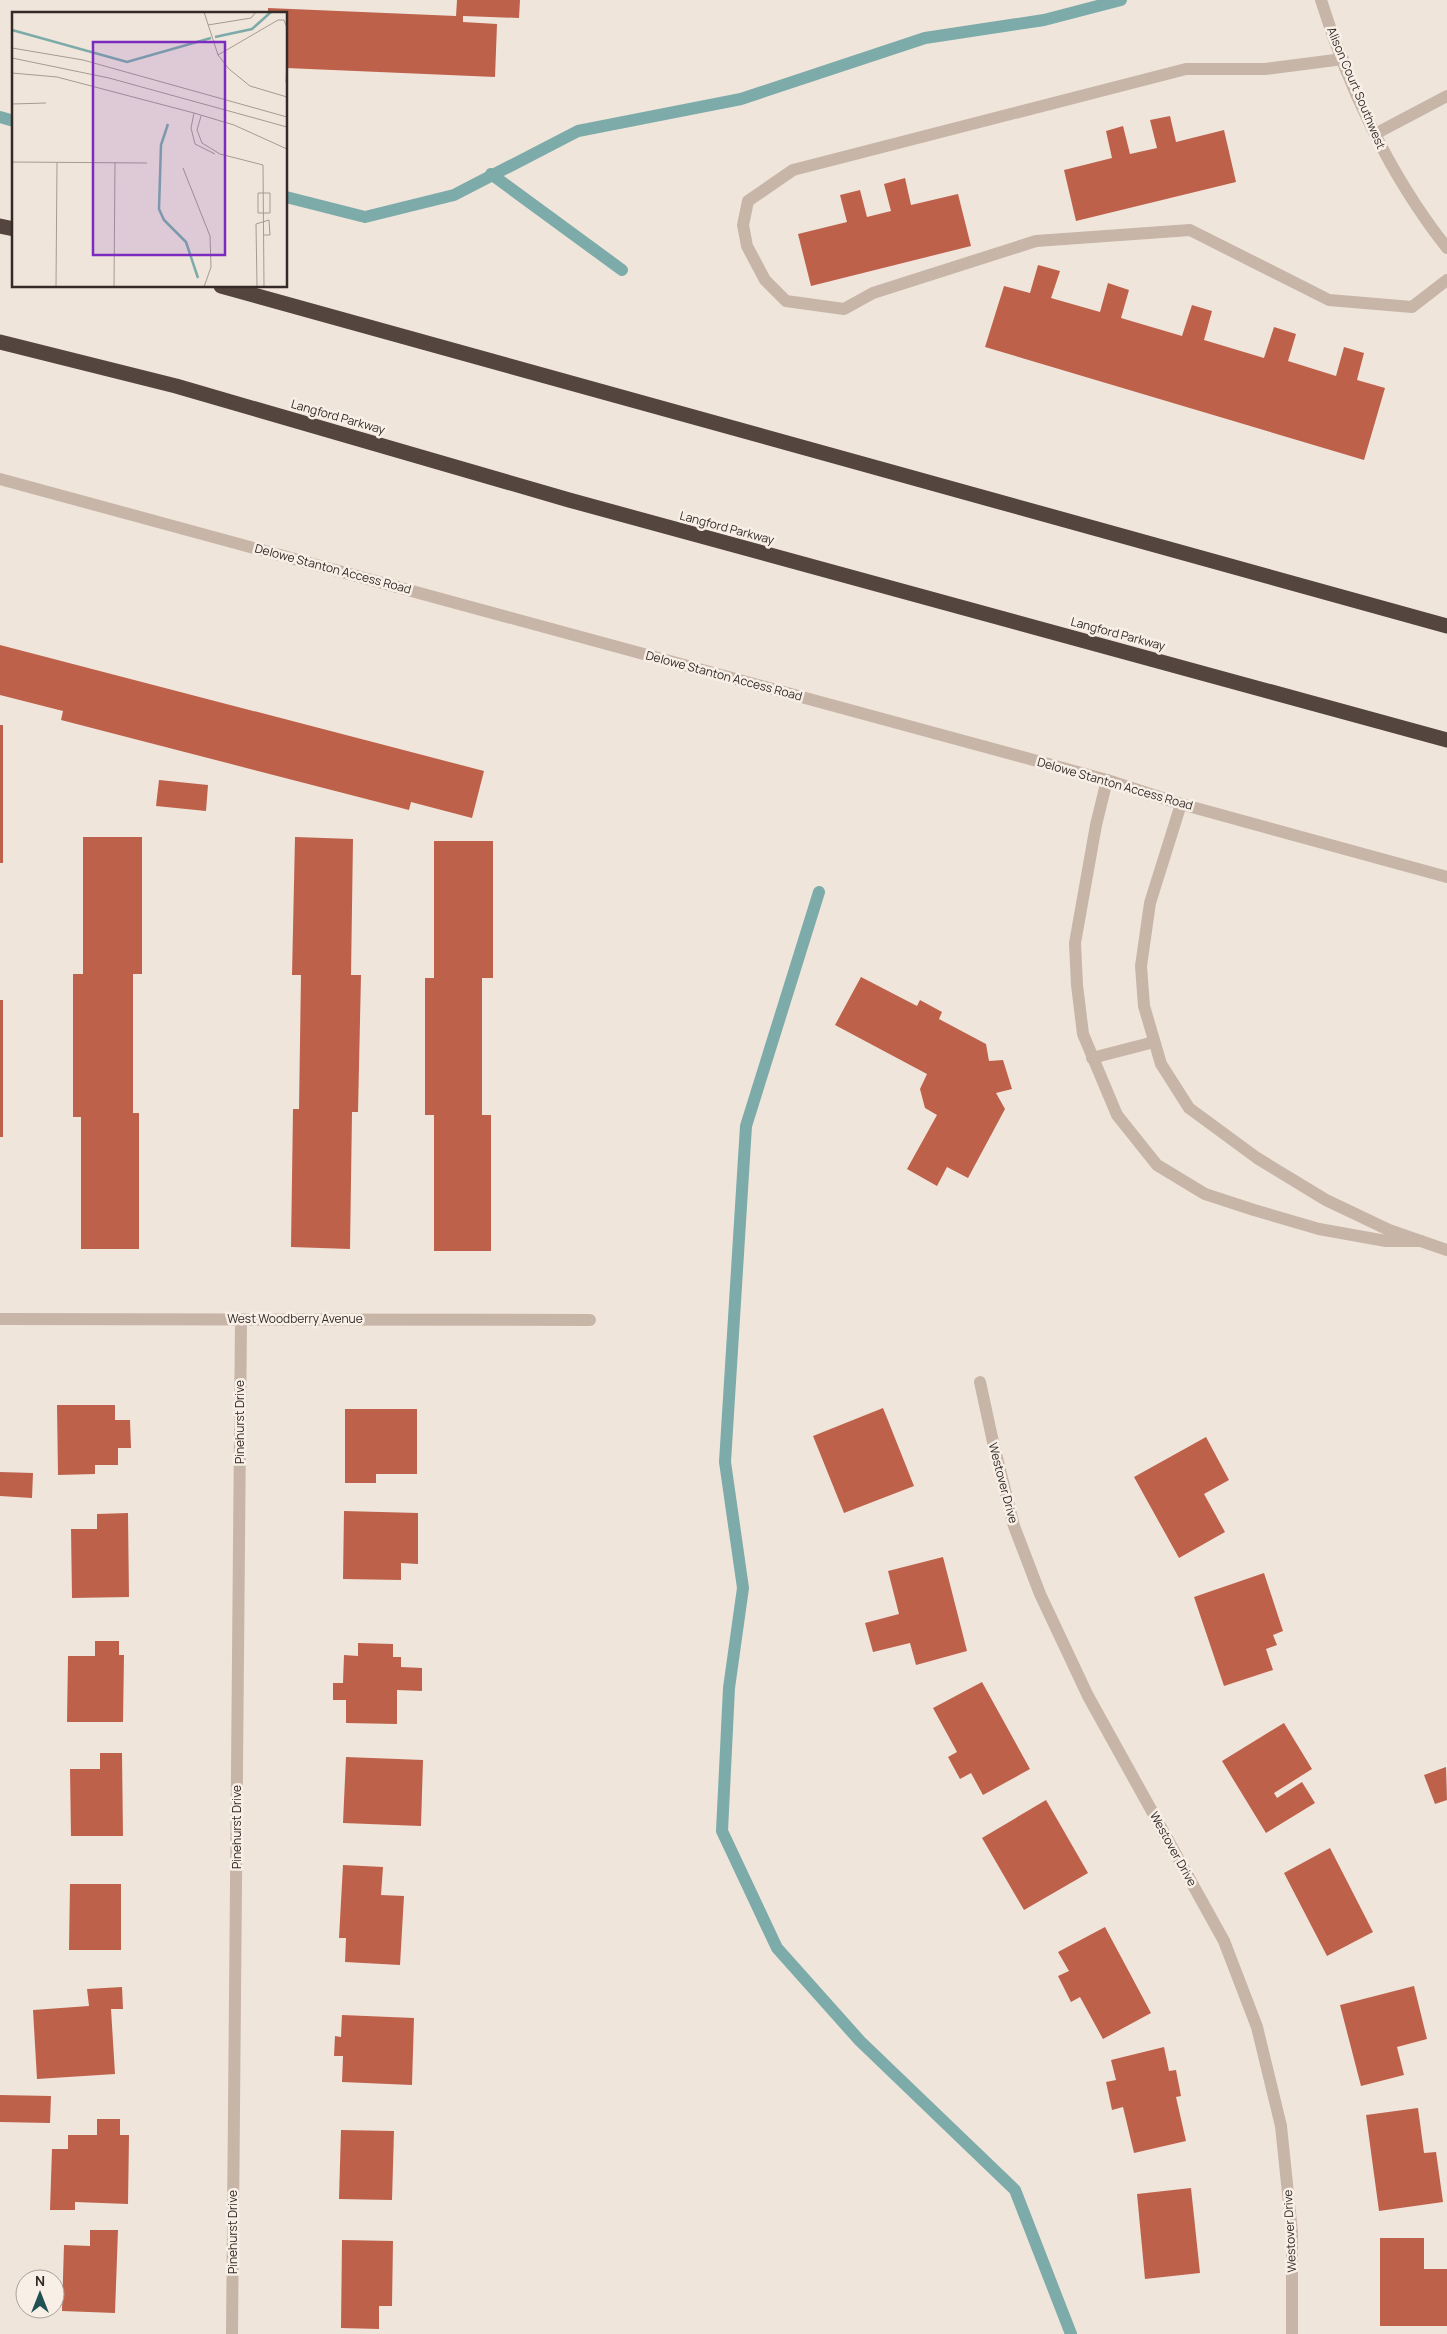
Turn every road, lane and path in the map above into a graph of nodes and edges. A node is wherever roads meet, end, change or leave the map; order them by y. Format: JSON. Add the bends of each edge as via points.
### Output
{"nodes":[{"id":1,"x":1321,"y":0,"type":"edge"},
{"id":2,"x":1343,"y":58,"type":"junction"},
{"id":3,"x":1447,"y":96,"type":"edge"},
{"id":4,"x":1374,"y":134,"type":"junction"},
{"id":5,"x":1447,"y":248,"type":"edge"},
{"id":6,"x":1447,"y":280,"type":"edge"},
{"id":7,"x":228,"y":288,"type":"edge"},
{"id":8,"x":0,"y":342,"type":"edge"},
{"id":9,"x":0,"y":479,"type":"edge"},
{"id":10,"x":1447,"y":626,"type":"edge"},
{"id":11,"x":1447,"y":740,"type":"edge"},
{"id":12,"x":1107,"y":780,"type":"junction"},
{"id":13,"x":1181,"y":804,"type":"junction"},
{"id":14,"x":1447,"y":877,"type":"edge"},
{"id":15,"x":1154,"y":1042,"type":"junction"},
{"id":16,"x":1092,"y":1058,"type":"junction"},
{"id":17,"x":1421,"y":1241,"type":"junction"},
{"id":18,"x":1447,"y":1250,"type":"edge"},
{"id":19,"x":0,"y":1319,"type":"edge"},
{"id":20,"x":241,"y":1319,"type":"junction"},
{"id":21,"x":590,"y":1320,"type":"dead end"},
{"id":22,"x":980,"y":1382,"type":"dead end"},
{"id":23,"x":232,"y":2334,"type":"edge"},
{"id":24,"x":1292,"y":2334,"type":"edge"}],
"edges":[{"from":1,"to":2,"type":"street","name":"Alison Court Southwest"},
{"from":2,"to":4,"type":"street","name":"Alison Court Southwest"},
{"from":2,"to":6,"type":"street","via":[[1265,69],[1186,69],[793,170],[748,201],[743,225],[747,246],[765,280],[786,301],[844,308],[873,293],[1036,241],[1190,230],[1329,300],[1412,307]]},
{"from":3,"to":4,"type":"street"},
{"from":4,"to":5,"type":"street","name":"Alison Court Southwest","via":[[1429,225]]},
{"from":7,"to":10,"type":"highway"},
{"from":8,"to":11,"type":"highway","name":"Langford Parkway","via":[[176,386],[569,500]]},
{"from":9,"to":12,"type":"street","name":"Delowe Stanton Access Road"},
{"from":12,"to":13,"type":"street","name":"Delowe Stanton Access Road"},
{"from":12,"to":16,"type":"street","via":[[1075,943],[1083,1034]]},
{"from":13,"to":14,"type":"street","name":"Delowe Stanton Access Road"},
{"from":13,"to":15,"type":"street","via":[[1150,903],[1141,966],[1144,1006]]},
{"from":15,"to":16,"type":"street"},
{"from":15,"to":17,"type":"street","via":[[1161,1064],[1189,1108],[1246,1151],[1326,1200],[1389,1230]]},
{"from":16,"to":17,"type":"street","via":[[1117,1115],[1157,1165],[1205,1194],[1318,1229],[1386,1241]]},
{"from":17,"to":18,"type":"street"},
{"from":19,"to":20,"type":"street","name":"West Woodberry Avenue"},
{"from":20,"to":21,"type":"street","name":"West Woodberry Avenue"},
{"from":20,"to":23,"type":"street","name":"Pinehurst Drive"},
{"from":22,"to":24,"type":"street","name":"Westover Drive","via":[[1014,1526],[1040,1594],[1088,1696],[1224,1941],[1258,2027],[1281,2126],[1292,2232]]}]}
